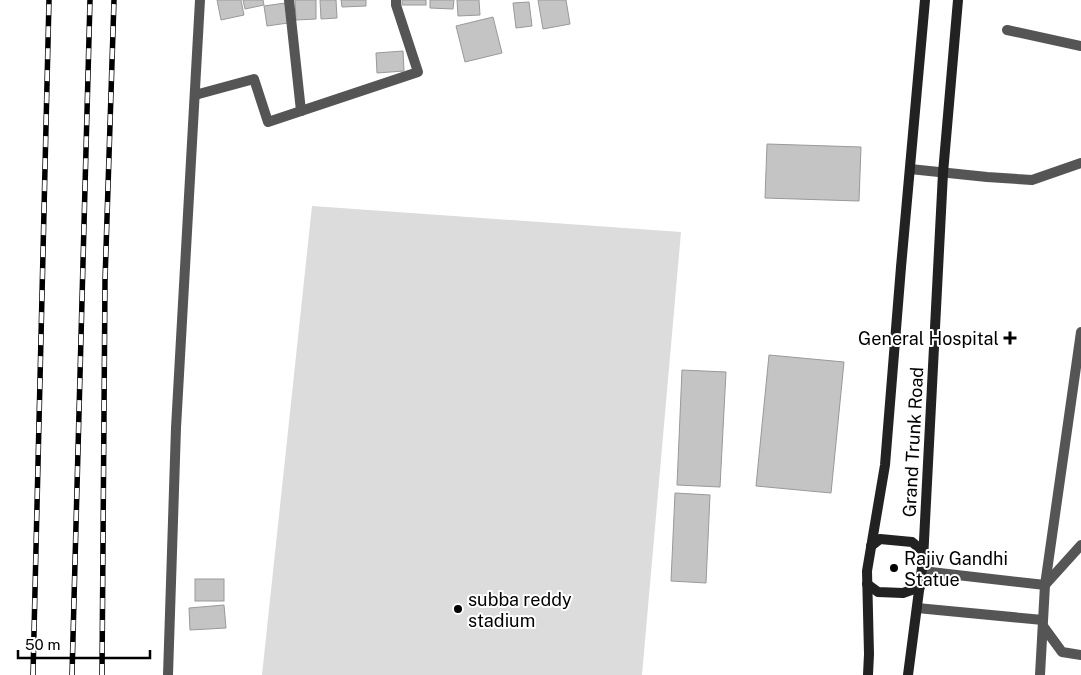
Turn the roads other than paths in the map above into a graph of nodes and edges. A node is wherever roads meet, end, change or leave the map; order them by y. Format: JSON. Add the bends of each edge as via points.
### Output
{"nodes":[{"id":1,"x":200,"y":0,"type":"edge"},
{"id":2,"x":289,"y":0,"type":"edge"},
{"id":3,"x":396,"y":0,"type":"edge"},
{"id":4,"x":925,"y":0,"type":"edge"},
{"id":5,"x":958,"y":0,"type":"edge"},
{"id":6,"x":1007,"y":30,"type":"dead end"},
{"id":7,"x":1081,"y":46,"type":"edge"},
{"id":8,"x":195,"y":95,"type":"junction"},
{"id":9,"x":301,"y":111,"type":"junction"},
{"id":10,"x":1081,"y":163,"type":"edge"},
{"id":11,"x":910,"y":169,"type":"junction"},
{"id":12,"x":943,"y":173,"type":"junction"},
{"id":13,"x":1081,"y":332,"type":"edge"},
{"id":14,"x":1076,"y":400,"type":"edge"},
{"id":15,"x":872,"y":546,"type":"junction"},
{"id":16,"x":1081,"y":546,"type":"edge"},
{"id":17,"x":924,"y":552,"type":"junction"},
{"id":18,"x":922,"y":571,"type":"junction"},
{"id":19,"x":867,"y":584,"type":"junction"},
{"id":20,"x":1045,"y":585,"type":"junction"},
{"id":21,"x":920,"y":587,"type":"junction"},
{"id":22,"x":917,"y":608,"type":"junction"},
{"id":23,"x":1043,"y":623,"type":"junction"},
{"id":24,"x":1081,"y":655,"type":"edge"},
{"id":25,"x":168,"y":675,"type":"edge"},
{"id":26,"x":868,"y":675,"type":"edge"},
{"id":27,"x":908,"y":675,"type":"edge"},
{"id":28,"x":1040,"y":675,"type":"edge"}],
"edges":[{"from":1,"to":8,"type":"street"},
{"from":2,"to":9,"type":"street"},
{"from":3,"to":9,"type":"street","via":[[418,72]]},
{"from":4,"to":11,"type":"main road"},
{"from":5,"to":12,"type":"main road","name":"Grand Trunk Road"},
{"from":6,"to":7,"type":"street"},
{"from":8,"to":9,"type":"street","via":[[254,79],[268,122]]},
{"from":8,"to":25,"type":"street","via":[[176,428]]},
{"from":10,"to":12,"type":"street","via":[[1032,180]]},
{"from":11,"to":12,"type":"street"},
{"from":11,"to":15,"type":"main road","via":[[885,465]]},
{"from":12,"to":17,"type":"main road","name":"Grand Trunk Road"},
{"from":13,"to":14,"type":"street"},
{"from":14,"to":20,"type":"street"},
{"from":15,"to":17,"type":"main road","via":[[880,539],[912,542]]},
{"from":15,"to":19,"type":"main road"},
{"from":16,"to":20,"type":"street"},
{"from":17,"to":18,"type":"main road","name":"Grand Trunk Road"},
{"from":18,"to":20,"type":"street"},
{"from":18,"to":21,"type":"main road","name":"Grand Trunk Road"},
{"from":19,"to":21,"type":"main road","via":[[878,592],[903,593]]},
{"from":19,"to":26,"type":"main road"},
{"from":20,"to":23,"type":"street"},
{"from":21,"to":22,"type":"main road","name":"Grand Trunk Road"},
{"from":22,"to":23,"type":"street"},
{"from":22,"to":27,"type":"main road","name":"Grand Trunk Road"},
{"from":23,"to":24,"type":"street","via":[[1062,652]]},
{"from":23,"to":28,"type":"street"}]}
